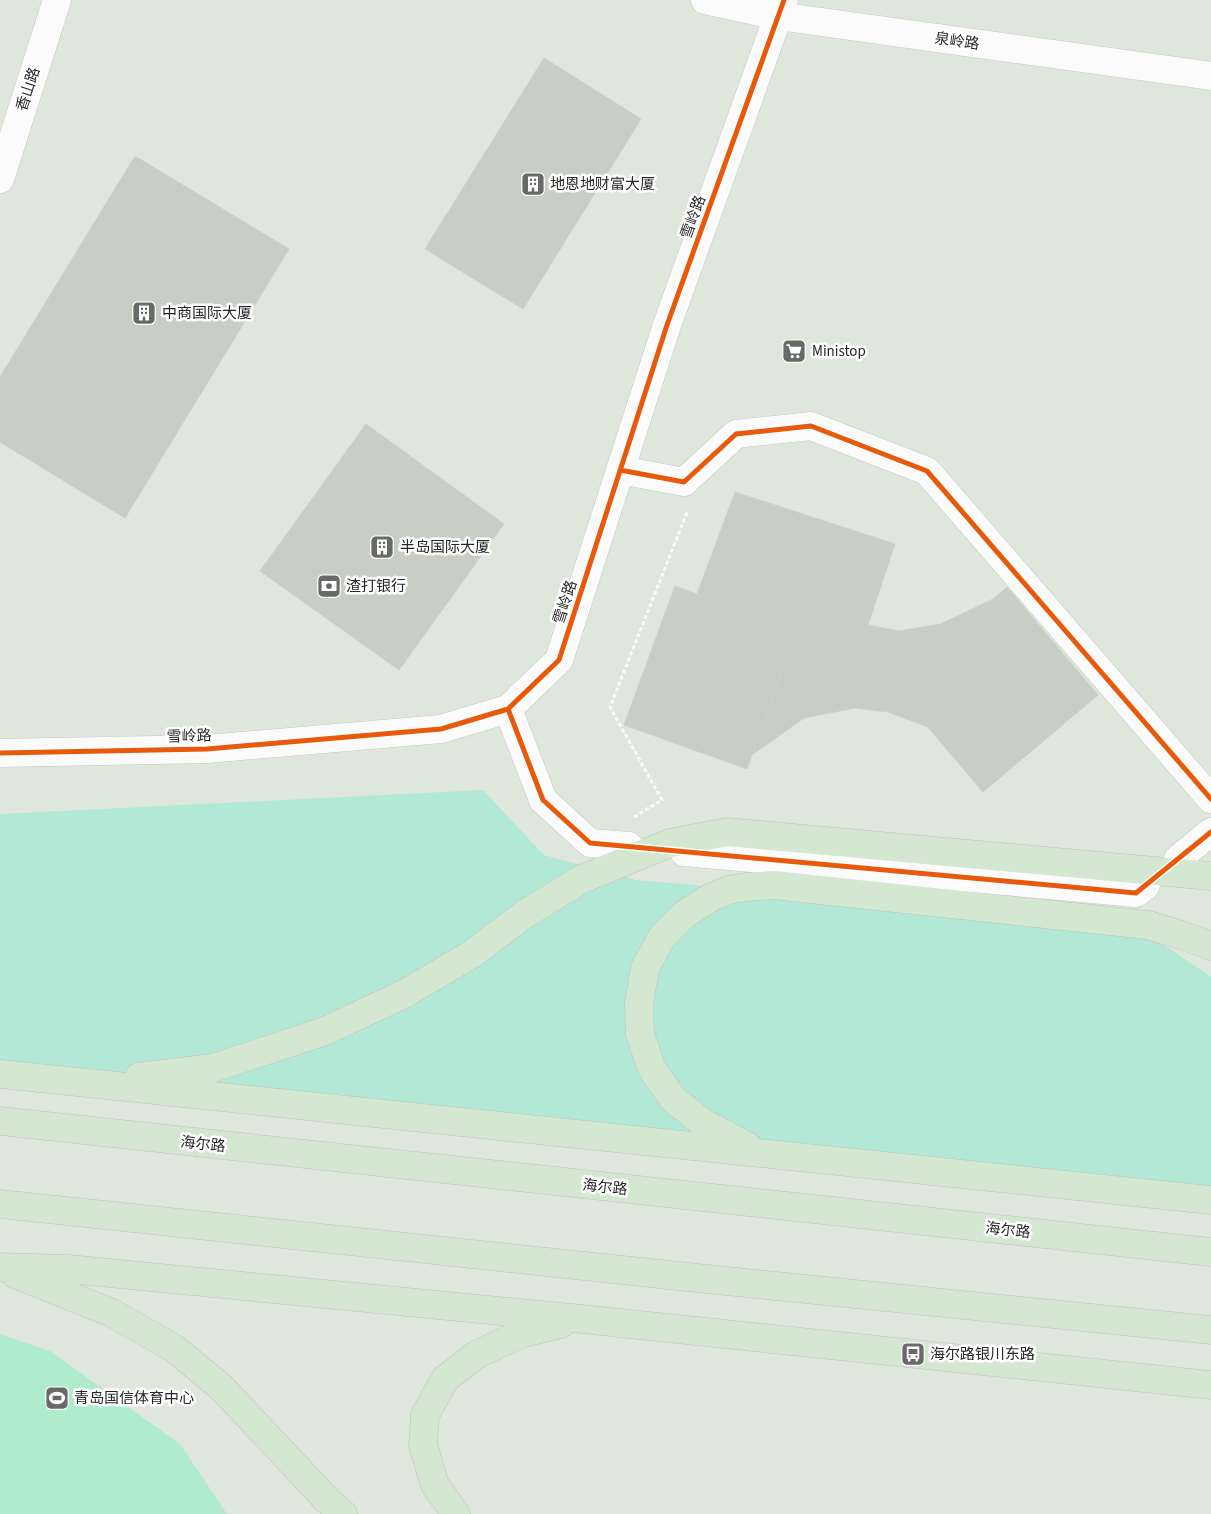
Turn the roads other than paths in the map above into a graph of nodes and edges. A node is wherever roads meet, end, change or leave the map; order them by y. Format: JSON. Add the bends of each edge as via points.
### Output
{"nodes":[{"id":1,"x":57,"y":0,"type":"edge"},
{"id":2,"x":705,"y":0,"type":"edge"},
{"id":3,"x":781,"y":8,"type":"edge"},
{"id":4,"x":1211,"y":76,"type":"edge"},
{"id":5,"x":0,"y":179,"type":"edge"},
{"id":6,"x":620,"y":470,"type":"junction"},
{"id":7,"x":508,"y":709,"type":"junction"},
{"id":8,"x":0,"y":753,"type":"edge"},
{"id":9,"x":1211,"y":799,"type":"edge"},
{"id":10,"x":1211,"y":832,"type":"edge"},
{"id":11,"x":629,"y":846,"type":"dead end"},
{"id":12,"x":684,"y":852,"type":"dead end"},
{"id":13,"x":1178,"y":859,"type":"dead end"},
{"id":14,"x":1211,"y":876,"type":"edge"},
{"id":15,"x":1146,"y":885,"type":"dead end"},
{"id":16,"x":1211,"y":946,"type":"edge"},
{"id":17,"x":0,"y":1074,"type":"edge"},
{"id":18,"x":92,"y":1083,"type":"junction"},
{"id":19,"x":0,"y":1121,"type":"edge"},
{"id":20,"x":759,"y":1152,"type":"junction"},
{"id":21,"x":1211,"y":1200,"type":"edge"},
{"id":22,"x":0,"y":1204,"type":"edge"},
{"id":23,"x":1211,"y":1252,"type":"edge"},
{"id":24,"x":0,"y":1268,"type":"edge"},
{"id":25,"x":582,"y":1319,"type":"junction"},
{"id":26,"x":1211,"y":1330,"type":"edge"},
{"id":27,"x":1211,"y":1384,"type":"edge"},
{"id":28,"x":343,"y":1514,"type":"edge"},
{"id":29,"x":456,"y":1514,"type":"edge"}],
"edges":[{"from":1,"to":5,"type":"street","name":"香山路"},
{"from":2,"to":3,"type":"street","name":"泉岭路"},
{"from":3,"to":4,"type":"street","name":"泉岭路"},
{"from":3,"to":6,"type":"street","name":"雪岭路","via":[[667,326]]},
{"from":6,"to":7,"type":"street","name":"雪岭路","via":[[559,660]]},
{"from":6,"to":9,"type":"street","via":[[684,482],[736,434],[811,426],[927,471]]},
{"from":7,"to":8,"type":"street","name":"雪岭路","via":[[431,730],[207,749]]},
{"from":7,"to":11,"type":"street","via":[[543,800],[590,843]]},
{"from":10,"to":13,"type":"street"},
{"from":12,"to":15,"type":"street","via":[[1136,893]]},
{"from":14,"to":18,"type":"main road","via":[[727,832],[670,843],[582,879],[525,914],[472,954],[404,994],[325,1031],[214,1068]]},
{"from":16,"to":20,"type":"main road","via":[[1148,925],[774,886],[728,890],[710,898],[685,914],[662,937],[645,968],[639,1003],[640,1034],[652,1069],[673,1099],[702,1122]]},
{"from":17,"to":18,"type":"main road"},
{"from":18,"to":20,"type":"main road"},
{"from":19,"to":23,"type":"main road","name":"海尔路"},
{"from":20,"to":21,"type":"main road"},
{"from":22,"to":26,"type":"main road"},
{"from":24,"to":25,"type":"main road","via":[[68,1269]]},
{"from":24,"to":28,"type":"main road","via":[[112,1313],[175,1349],[222,1388]]},
{"from":25,"to":27,"type":"main road"},
{"from":25,"to":29,"type":"main road","via":[[520,1334],[476,1354],[445,1379],[425,1415],[423,1445],[435,1485]]}]}
